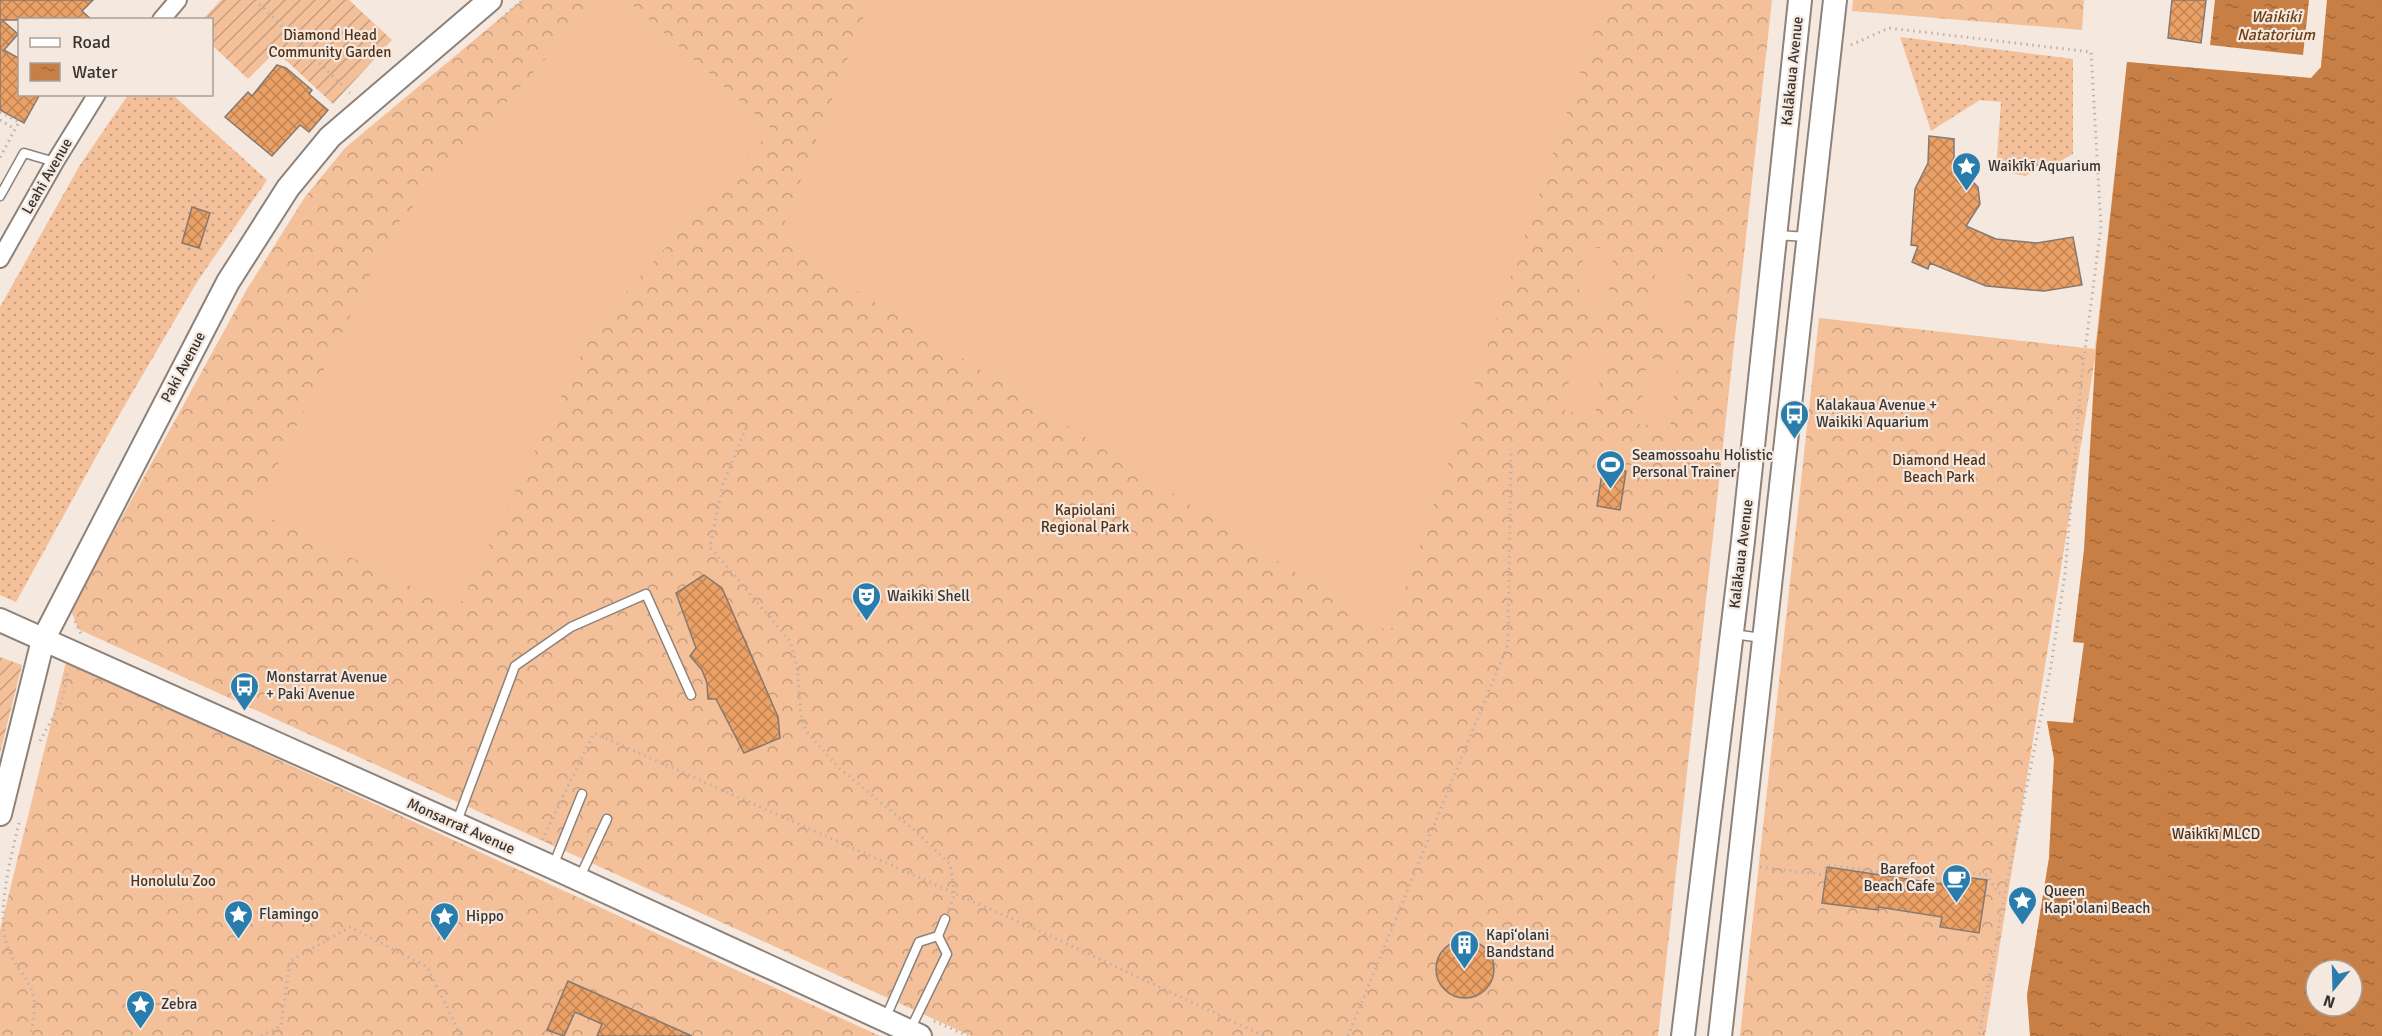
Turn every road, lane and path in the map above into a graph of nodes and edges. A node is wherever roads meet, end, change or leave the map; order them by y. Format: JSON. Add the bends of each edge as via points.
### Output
{"nodes":[{"id":1,"x":178,"y":0,"type":"edge"},
{"id":2,"x":255,"y":0,"type":"edge"},
{"id":3,"x":523,"y":0,"type":"edge"},
{"id":4,"x":1800,"y":0,"type":"edge"},
{"id":5,"x":1835,"y":0,"type":"edge"},
{"id":6,"x":498,"y":7,"type":"edge"},
{"id":7,"x":163,"y":18,"type":"edge"},
{"id":8,"x":1850,"y":56,"type":"dead end"},
{"id":9,"x":96,"y":96,"type":"edge"},
{"id":10,"x":364,"y":107,"type":"junction"},
{"id":11,"x":0,"y":112,"type":"edge"},
{"id":12,"x":0,"y":120,"type":"edge"},
{"id":13,"x":15,"y":129,"type":"junction"},
{"id":14,"x":0,"y":158,"type":"edge"},
{"id":15,"x":55,"y":162,"type":"junction"},
{"id":16,"x":0,"y":196,"type":"edge"},
{"id":17,"x":1774,"y":235,"type":"junction"},
{"id":18,"x":1809,"y":237,"type":"junction"},
{"id":19,"x":0,"y":259,"type":"edge"},
{"id":20,"x":746,"y":428,"type":"dead end"},
{"id":21,"x":1511,"y":449,"type":"dead end"},
{"id":22,"x":74,"y":618,"type":"dead end"},
{"id":23,"x":0,"y":620,"type":"edge"},
{"id":24,"x":82,"y":632,"type":"junction"},
{"id":25,"x":1731,"y":634,"type":"junction"},
{"id":26,"x":93,"y":637,"type":"dead end"},
{"id":27,"x":82,"y":638,"type":"dead end"},
{"id":28,"x":1764,"y":638,"type":"junction"},
{"id":29,"x":43,"y":640,"type":"junction"},
{"id":30,"x":65,"y":677,"type":"dead end"},
{"id":31,"x":691,"y":695,"type":"dead end"},
{"id":32,"x":39,"y":743,"type":"dead end"},
{"id":33,"x":582,"y":794,"type":"dead end"},
{"id":34,"x":10,"y":814,"type":"edge"},
{"id":35,"x":608,"y":819,"type":"dead end"},
{"id":36,"x":456,"y":824,"type":"junction"},
{"id":37,"x":531,"y":836,"type":"dead end"},
{"id":38,"x":1762,"y":855,"type":"dead end"},
{"id":39,"x":552,"y":867,"type":"junction"},
{"id":40,"x":1760,"y":867,"type":"junction"},
{"id":41,"x":579,"y":879,"type":"junction"},
{"id":42,"x":1759,"y":879,"type":"dead end"},
{"id":43,"x":2005,"y":893,"type":"junction"},
{"id":44,"x":955,"y":894,"type":"junction"},
{"id":45,"x":945,"y":919,"type":"dead end"},
{"id":46,"x":938,"y":936,"type":"junction"},
{"id":47,"x":885,"y":1020,"type":"junction"},
{"id":48,"x":915,"y":1034,"type":"edge"},
{"id":49,"x":30,"y":1036,"type":"edge"},
{"id":50,"x":261,"y":1036,"type":"edge"},
{"id":51,"x":461,"y":1036,"type":"edge"},
{"id":52,"x":1264,"y":1036,"type":"edge"},
{"id":53,"x":1348,"y":1036,"type":"edge"},
{"id":54,"x":1683,"y":1036,"type":"edge"},
{"id":55,"x":1720,"y":1036,"type":"edge"},
{"id":56,"x":1979,"y":1036,"type":"edge"}],
"edges":[{"from":1,"to":7,"type":"street"},
{"from":2,"to":10,"type":"path"},
{"from":3,"to":6,"type":"path"},
{"from":4,"to":17,"type":"street","name":"Kalākaua Avenue"},
{"from":5,"to":18,"type":"street"},
{"from":6,"to":10,"type":"street","name":"Paki Avenue"},
{"from":8,"to":43,"type":"path","via":[[1852,44],[1889,28],[2091,52],[2101,226],[2065,574],[2050,672]]},
{"from":9,"to":15,"type":"street","name":"Leahi Avenue"},
{"from":10,"to":29,"type":"street","name":"Paki Avenue","via":[[330,137],[288,188],[228,282]]},
{"from":11,"to":13,"type":"path","via":[[19,122]]},
{"from":12,"to":13,"type":"path"},
{"from":13,"to":14,"type":"path"},
{"from":15,"to":16,"type":"lane","via":[[24,153]]},
{"from":15,"to":19,"type":"street","name":"Leahi Avenue"},
{"from":17,"to":18,"type":"lane"},
{"from":17,"to":25,"type":"street","name":"Kalākaua Avenue"},
{"from":18,"to":28,"type":"street"},
{"from":20,"to":44,"type":"path","via":[[723,484],[710,548],[790,641],[806,731],[839,768],[950,864]]},
{"from":21,"to":53,"type":"path","via":[[1508,644]]},
{"from":22,"to":24,"type":"path"},
{"from":23,"to":29,"type":"street","name":"Monsarrat Avenue"},
{"from":24,"to":26,"type":"path"},
{"from":24,"to":27,"type":"path"},
{"from":25,"to":28,"type":"lane"},
{"from":25,"to":54,"type":"street","name":"Kalākaua Avenue"},
{"from":28,"to":55,"type":"street"},
{"from":29,"to":34,"type":"street","name":"Paki Avenue"},
{"from":29,"to":36,"type":"street","name":"Monsarrat Avenue"},
{"from":30,"to":32,"type":"path","via":[[63,699]]},
{"from":31,"to":36,"type":"lane","via":[[646,594],[571,627],[515,666]]},
{"from":33,"to":39,"type":"lane"},
{"from":34,"to":49,"type":"path","via":[[3,922],[8,946],[33,991],[36,1008]]},
{"from":35,"to":41,"type":"lane"},
{"from":36,"to":39,"type":"street","name":"Monsarrat Avenue"},
{"from":37,"to":44,"type":"path","via":[[541,841],[594,733]]},
{"from":38,"to":40,"type":"path"},
{"from":39,"to":41,"type":"street","name":"Monsarrat Avenue"},
{"from":40,"to":42,"type":"path"},
{"from":40,"to":43,"type":"path","via":[[1825,876],[1826,865],[1944,880],[1945,869],[1987,875],[1998,892]]},
{"from":41,"to":47,"type":"street","name":"Monsarrat Avenue"},
{"from":43,"to":56,"type":"path"},
{"from":44,"to":52,"type":"path"},
{"from":45,"to":46,"type":"lane"},
{"from":46,"to":47,"type":"lane","via":[[919,942]]},
{"from":46,"to":48,"type":"lane","via":[[947,954]]},
{"from":47,"to":48,"type":"street","name":"Monsarrat Avenue"},
{"from":50,"to":51,"type":"path","via":[[281,1026],[290,961],[350,927],[427,967]]}]}
